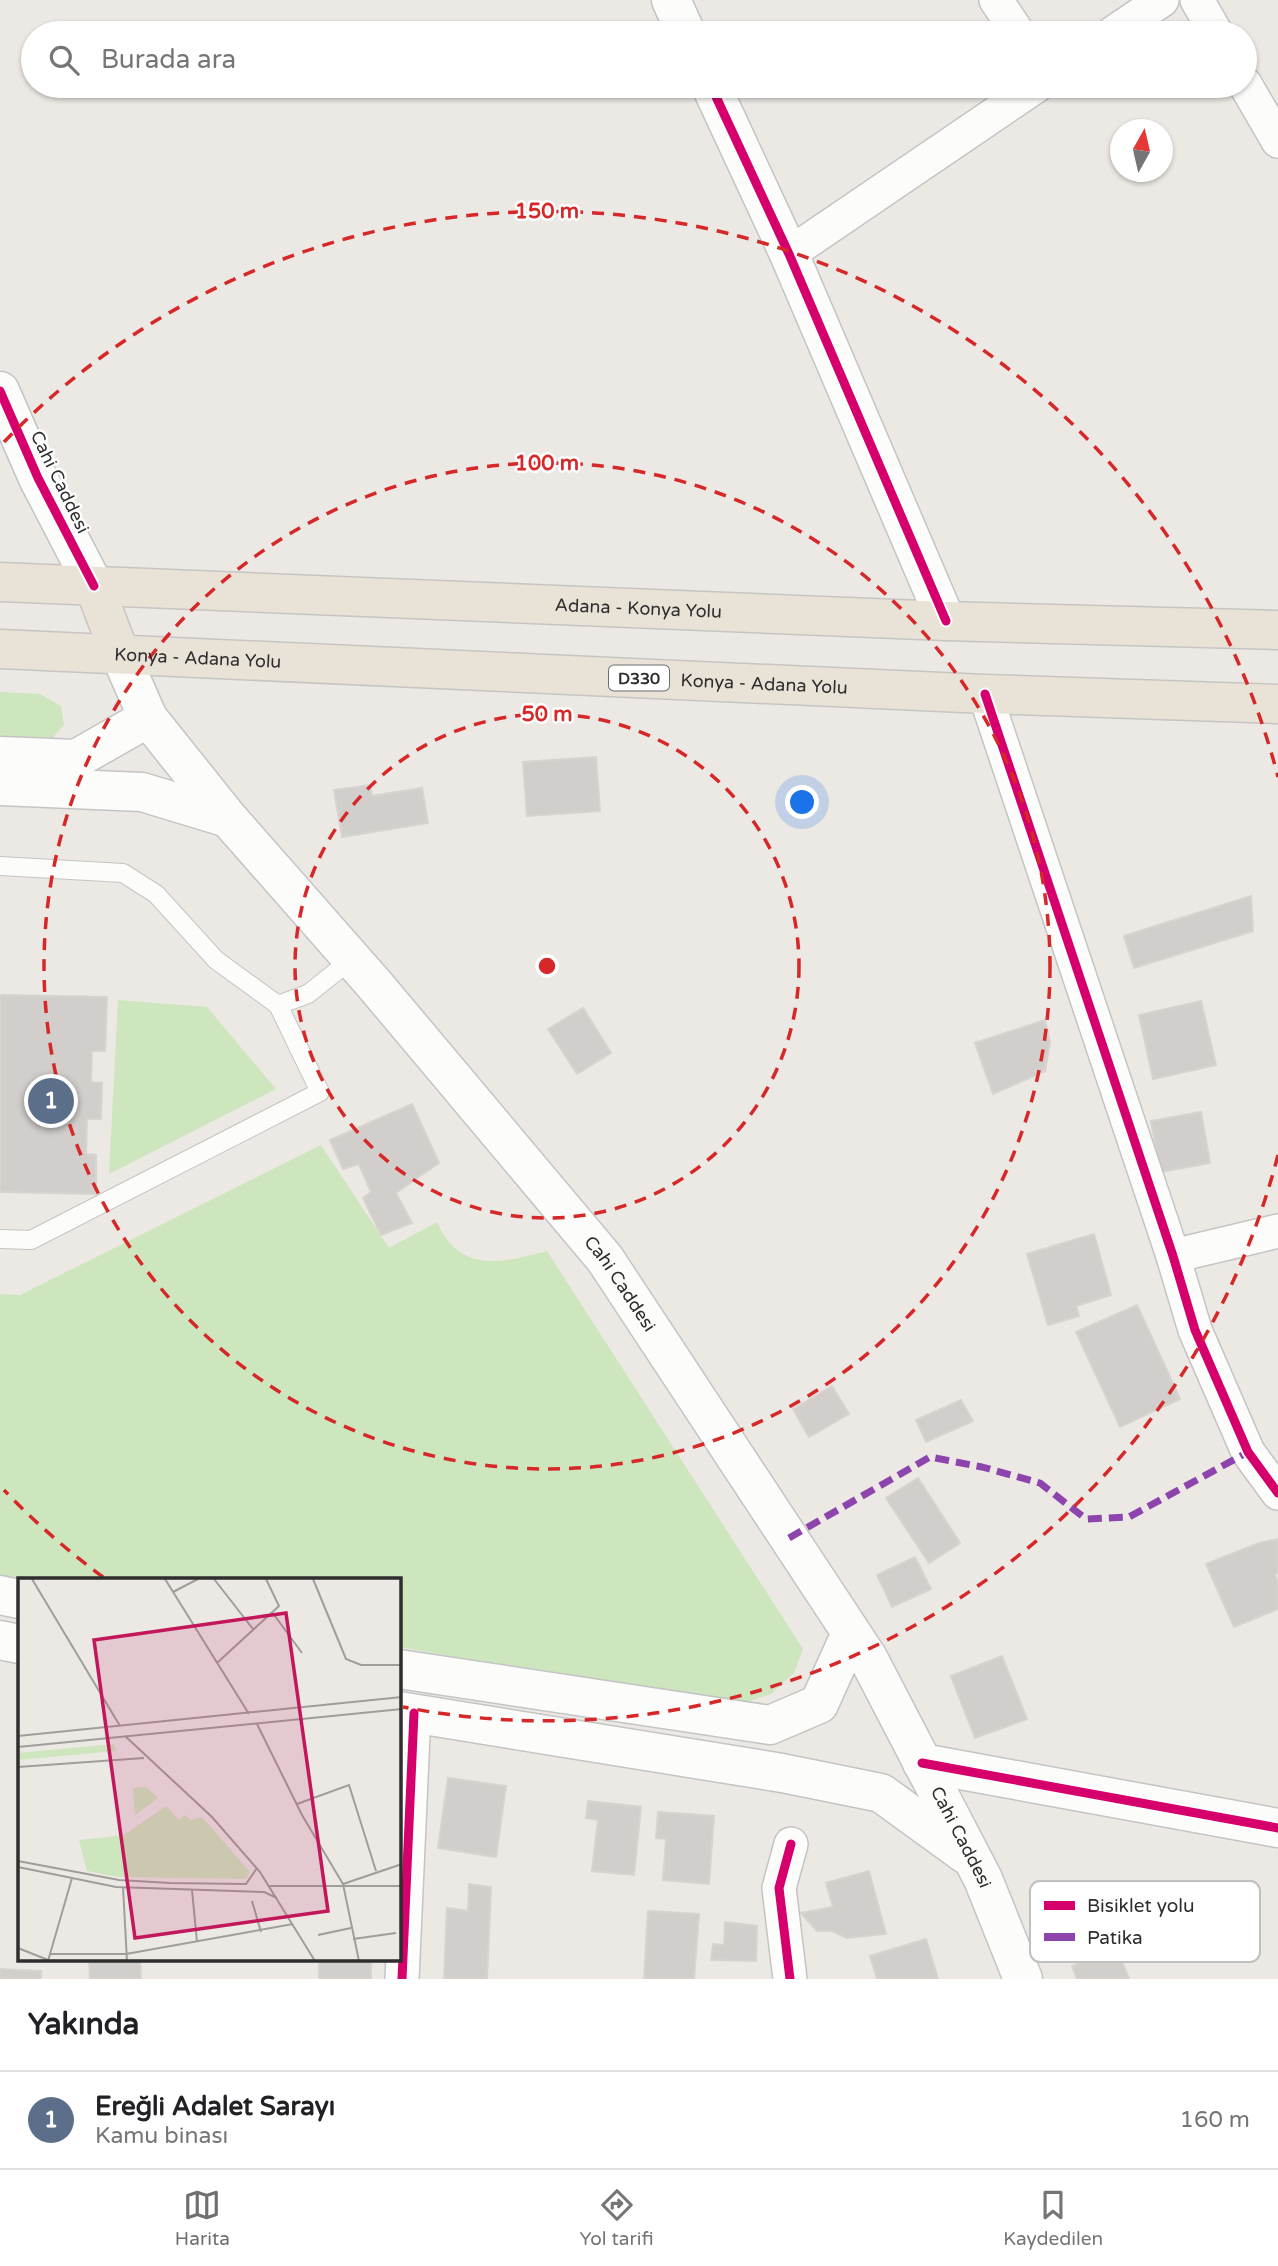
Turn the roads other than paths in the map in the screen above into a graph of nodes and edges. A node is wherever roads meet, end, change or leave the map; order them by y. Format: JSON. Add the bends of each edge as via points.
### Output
{"nodes":[{"id":1,"x":671,"y":0,"type":"edge"},
{"id":2,"x":996,"y":0,"type":"edge"},
{"id":3,"x":1162,"y":0,"type":"edge"},
{"id":4,"x":1197,"y":0,"type":"edge"},
{"id":5,"x":681,"y":21,"type":"edge"},
{"id":6,"x":1010,"y":21,"type":"edge"},
{"id":7,"x":1131,"y":21,"type":"edge"},
{"id":8,"x":1209,"y":21,"type":"edge"},
{"id":9,"x":717,"y":98,"type":"edge"},
{"id":10,"x":1018,"y":98,"type":"edge"},
{"id":11,"x":1253,"y":98,"type":"edge"},
{"id":12,"x":1278,"y":141,"type":"edge"},
{"id":13,"x":789,"y":254,"type":"junction"},
{"id":14,"x":0,"y":391,"type":"edge"},
{"id":15,"x":0,"y":582,"type":"edge"},
{"id":16,"x":94,"y":586,"type":"junction"},
{"id":17,"x":946,"y":621,"type":"junction"},
{"id":18,"x":1278,"y":630,"type":"edge"},
{"id":19,"x":0,"y":649,"type":"edge"},
{"id":20,"x":120,"y":654,"type":"junction"},
{"id":21,"x":985,"y":694,"type":"junction"},
{"id":22,"x":1278,"y":705,"type":"edge"},
{"id":23,"x":148,"y":719,"type":"junction"},
{"id":24,"x":0,"y":756,"type":"edge"},
{"id":25,"x":0,"y":786,"type":"edge"},
{"id":26,"x":228,"y":818,"type":"junction"},
{"id":27,"x":0,"y":866,"type":"edge"},
{"id":28,"x":352,"y":959,"type":"junction"},
{"id":29,"x":278,"y":1005,"type":"junction"},
{"id":30,"x":1278,"y":1231,"type":"edge"},
{"id":31,"x":0,"y":1239,"type":"edge"},
{"id":32,"x":1173,"y":1256,"type":"junction"},
{"id":33,"x":1278,"y":1493,"type":"edge"},
{"id":34,"x":0,"y":1595,"type":"edge"},
{"id":35,"x":18,"y":1598,"type":"edge"},
{"id":36,"x":851,"y":1633,"type":"junction"},
{"id":37,"x":0,"y":1640,"type":"edge"},
{"id":38,"x":18,"y":1644,"type":"edge"},
{"id":39,"x":401,"y":1669,"type":"edge"},
{"id":40,"x":406,"y":1712,"type":"edge"},
{"id":41,"x":922,"y":1763,"type":"junction"},
{"id":42,"x":1278,"y":1828,"type":"edge"},
{"id":43,"x":791,"y":1844,"type":"dead end"},
{"id":44,"x":972,"y":1858,"type":"junction"},
{"id":45,"x":402,"y":1979,"type":"edge"},
{"id":46,"x":790,"y":1979,"type":"edge"},
{"id":47,"x":1023,"y":1979,"type":"edge"}],
"edges":[{"from":1,"to":5,"type":"main road"},
{"from":2,"to":6,"type":"street"},
{"from":3,"to":7,"type":"street"},
{"from":4,"to":8,"type":"street"},
{"from":9,"to":13,"type":"main road"},
{"from":10,"to":13,"type":"street"},
{"from":11,"to":12,"type":"street"},
{"from":13,"to":17,"type":"main road"},
{"from":14,"to":16,"type":"main road","name":"Cahi Caddesi","via":[[38,478]]},
{"from":15,"to":16,"type":"highway","name":"Adana - Konya Yolu"},
{"from":16,"to":17,"type":"highway","name":"Adana - Konya Yolu"},
{"from":16,"to":20,"type":"highway"},
{"from":17,"to":18,"type":"highway","name":"Adana - Konya Yolu"},
{"from":19,"to":20,"type":"highway","name":"Konya - Adana Yolu","number":"D330"},
{"from":20,"to":21,"type":"highway","name":"Konya - Adana Yolu","number":"D330"},
{"from":20,"to":23,"type":"main road","name":"Cahi Caddesi"},
{"from":21,"to":22,"type":"highway","name":"Konya - Adana Yolu","number":"D330"},
{"from":21,"to":32,"type":"street"},
{"from":23,"to":24,"type":"main road","via":[[76,759]]},
{"from":23,"to":26,"type":"main road","name":"Cahi Caddesi"},
{"from":25,"to":26,"type":"main road","via":[[142,792]]},
{"from":26,"to":28,"type":"main road","name":"Cahi Caddesi"},
{"from":27,"to":29,"type":"lane","via":[[123,873],[156,894],[216,960]]},
{"from":28,"to":29,"type":"lane","via":[[308,994]]},
{"from":28,"to":36,"type":"main road","name":"Cahi Caddesi","via":[[605,1259]]},
{"from":29,"to":31,"type":"lane","via":[[320,1092],[31,1240]]},
{"from":30,"to":32,"type":"street"},
{"from":32,"to":33,"type":"street","via":[[1195,1330],[1248,1452]]},
{"from":34,"to":35,"type":"main road"},
{"from":36,"to":39,"type":"main road","via":[[819,1704],[770,1725]]},
{"from":36,"to":41,"type":"main road","name":"Cahi Caddesi"},
{"from":37,"to":38,"type":"main road"},
{"from":40,"to":44,"type":"main road","via":[[881,1793]]},
{"from":40,"to":45,"type":"street"},
{"from":41,"to":42,"type":"main road"},
{"from":41,"to":44,"type":"main road","name":"Cahi Caddesi"},
{"from":43,"to":46,"type":"street","via":[[779,1888]]},
{"from":44,"to":47,"type":"main road","name":"Cahi Caddesi"}]}
